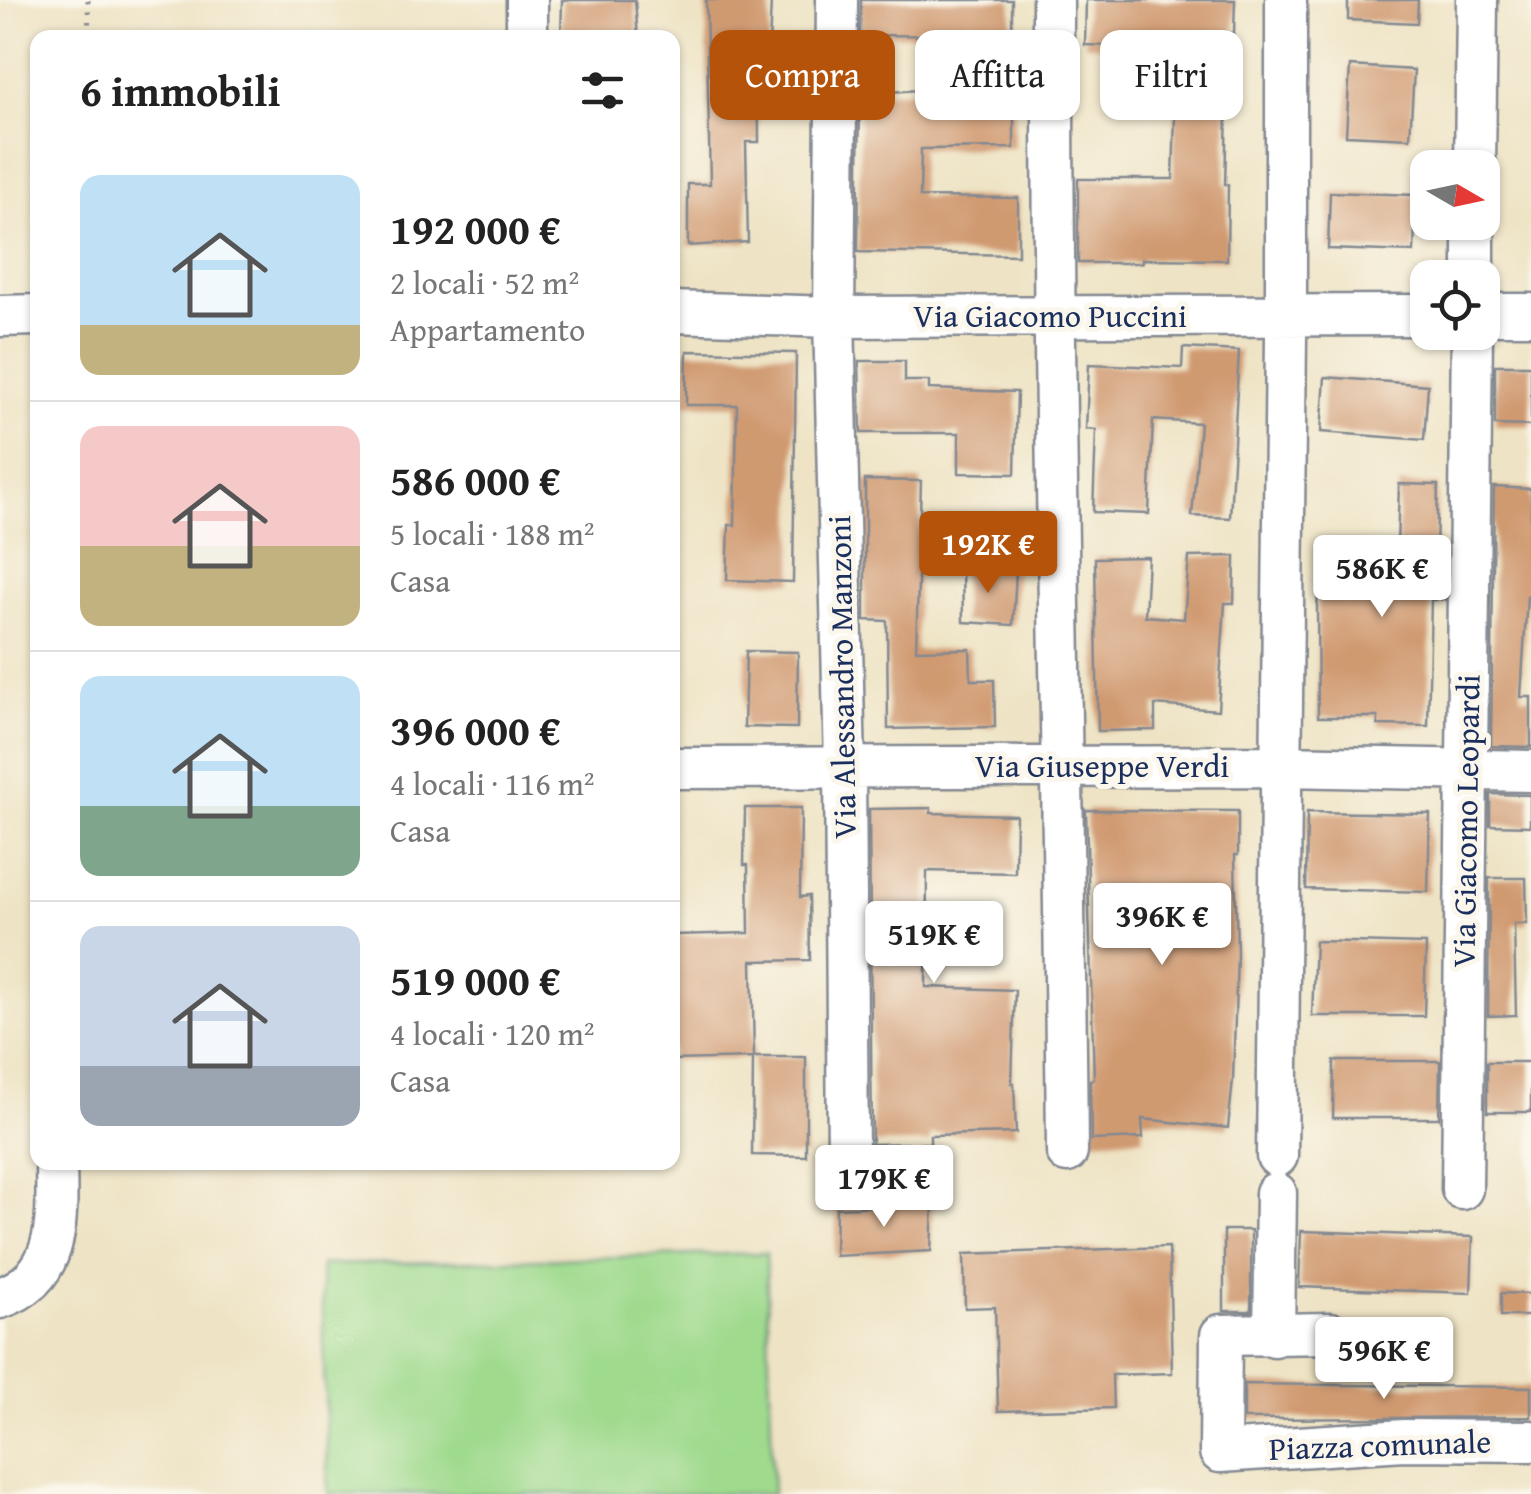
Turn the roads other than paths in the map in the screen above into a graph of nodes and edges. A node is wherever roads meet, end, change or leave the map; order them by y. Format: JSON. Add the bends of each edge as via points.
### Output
{"nodes":[{"id":1,"x":528,"y":0,"type":"edge"},
{"id":2,"x":837,"y":0,"type":"edge"},
{"id":3,"x":1054,"y":0,"type":"edge"},
{"id":4,"x":1286,"y":0,"type":"edge"},
{"id":5,"x":1478,"y":0,"type":"edge"},
{"id":6,"x":527,"y":30,"type":"edge"},
{"id":7,"x":1475,"y":150,"type":"edge"},
{"id":8,"x":680,"y":312,"type":"edge"},
{"id":9,"x":1500,"y":314,"type":"edge"},
{"id":10,"x":1531,"y":314,"type":"edge"},
{"id":11,"x":30,"y":315,"type":"edge"},
{"id":12,"x":1285,"y":315,"type":"junction"},
{"id":13,"x":1410,"y":315,"type":"edge"},
{"id":14,"x":0,"y":316,"type":"edge"},
{"id":15,"x":1052,"y":316,"type":"junction"},
{"id":16,"x":834,"y":317,"type":"junction"},
{"id":17,"x":1472,"y":350,"type":"edge"},
{"id":18,"x":1064,"y":765,"type":"junction"},
{"id":19,"x":846,"y":766,"type":"junction"},
{"id":20,"x":1282,"y":766,"type":"junction"},
{"id":21,"x":680,"y":768,"type":"edge"},
{"id":22,"x":1467,"y":768,"type":"junction"},
{"id":23,"x":1531,"y":770,"type":"edge"},
{"id":24,"x":1067,"y":1152,"type":"dead end"},
{"id":25,"x":848,"y":1158,"type":"dead end"},
{"id":26,"x":56,"y":1170,"type":"edge"},
{"id":27,"x":1462,"y":1190,"type":"dead end"},
{"id":28,"x":0,"y":1298,"type":"edge"},
{"id":29,"x":1330,"y":1334,"type":"dead end"},
{"id":30,"x":1274,"y":1336,"type":"junction"},
{"id":31,"x":1531,"y":1442,"type":"edge"}],
"edges":[{"from":1,"to":6,"type":"street"},
{"from":2,"to":16,"type":"street","name":"Via Alessandro Manzoni"},
{"from":3,"to":15,"type":"street"},
{"from":4,"to":12,"type":"street"},
{"from":5,"to":7,"type":"street"},
{"from":8,"to":16,"type":"street","name":"Via Giacomo Puccini"},
{"from":9,"to":10,"type":"street"},
{"from":11,"to":14,"type":"street"},
{"from":12,"to":13,"type":"street","name":"Via Giacomo Puccini"},
{"from":12,"to":15,"type":"street","name":"Via Giacomo Puccini"},
{"from":12,"to":20,"type":"street"},
{"from":15,"to":16,"type":"street","name":"Via Giacomo Puccini"},
{"from":15,"to":18,"type":"street"},
{"from":16,"to":19,"type":"street","name":"Via Alessandro Manzoni"},
{"from":17,"to":22,"type":"street","name":"Via Giacomo Leopardi"},
{"from":18,"to":19,"type":"street","name":"Via Giuseppe Verdi"},
{"from":18,"to":20,"type":"street","name":"Via Giuseppe Verdi"},
{"from":18,"to":24,"type":"street"},
{"from":19,"to":21,"type":"street","name":"Via Giuseppe Verdi"},
{"from":19,"to":25,"type":"street","name":"Via Alessandro Manzoni"},
{"from":20,"to":22,"type":"street","name":"Via Giuseppe Verdi"},
{"from":20,"to":30,"type":"street"},
{"from":22,"to":23,"type":"street","name":"Via Giuseppe Verdi"},
{"from":22,"to":27,"type":"street","name":"Via Giacomo Leopardi"},
{"from":26,"to":28,"type":"street","via":[[49,1254],[36,1279]]},
{"from":29,"to":30,"type":"street"},
{"from":30,"to":31,"type":"street","name":"Piazza comunale","via":[[1221,1335],[1220,1452],[1404,1440]]}]}
